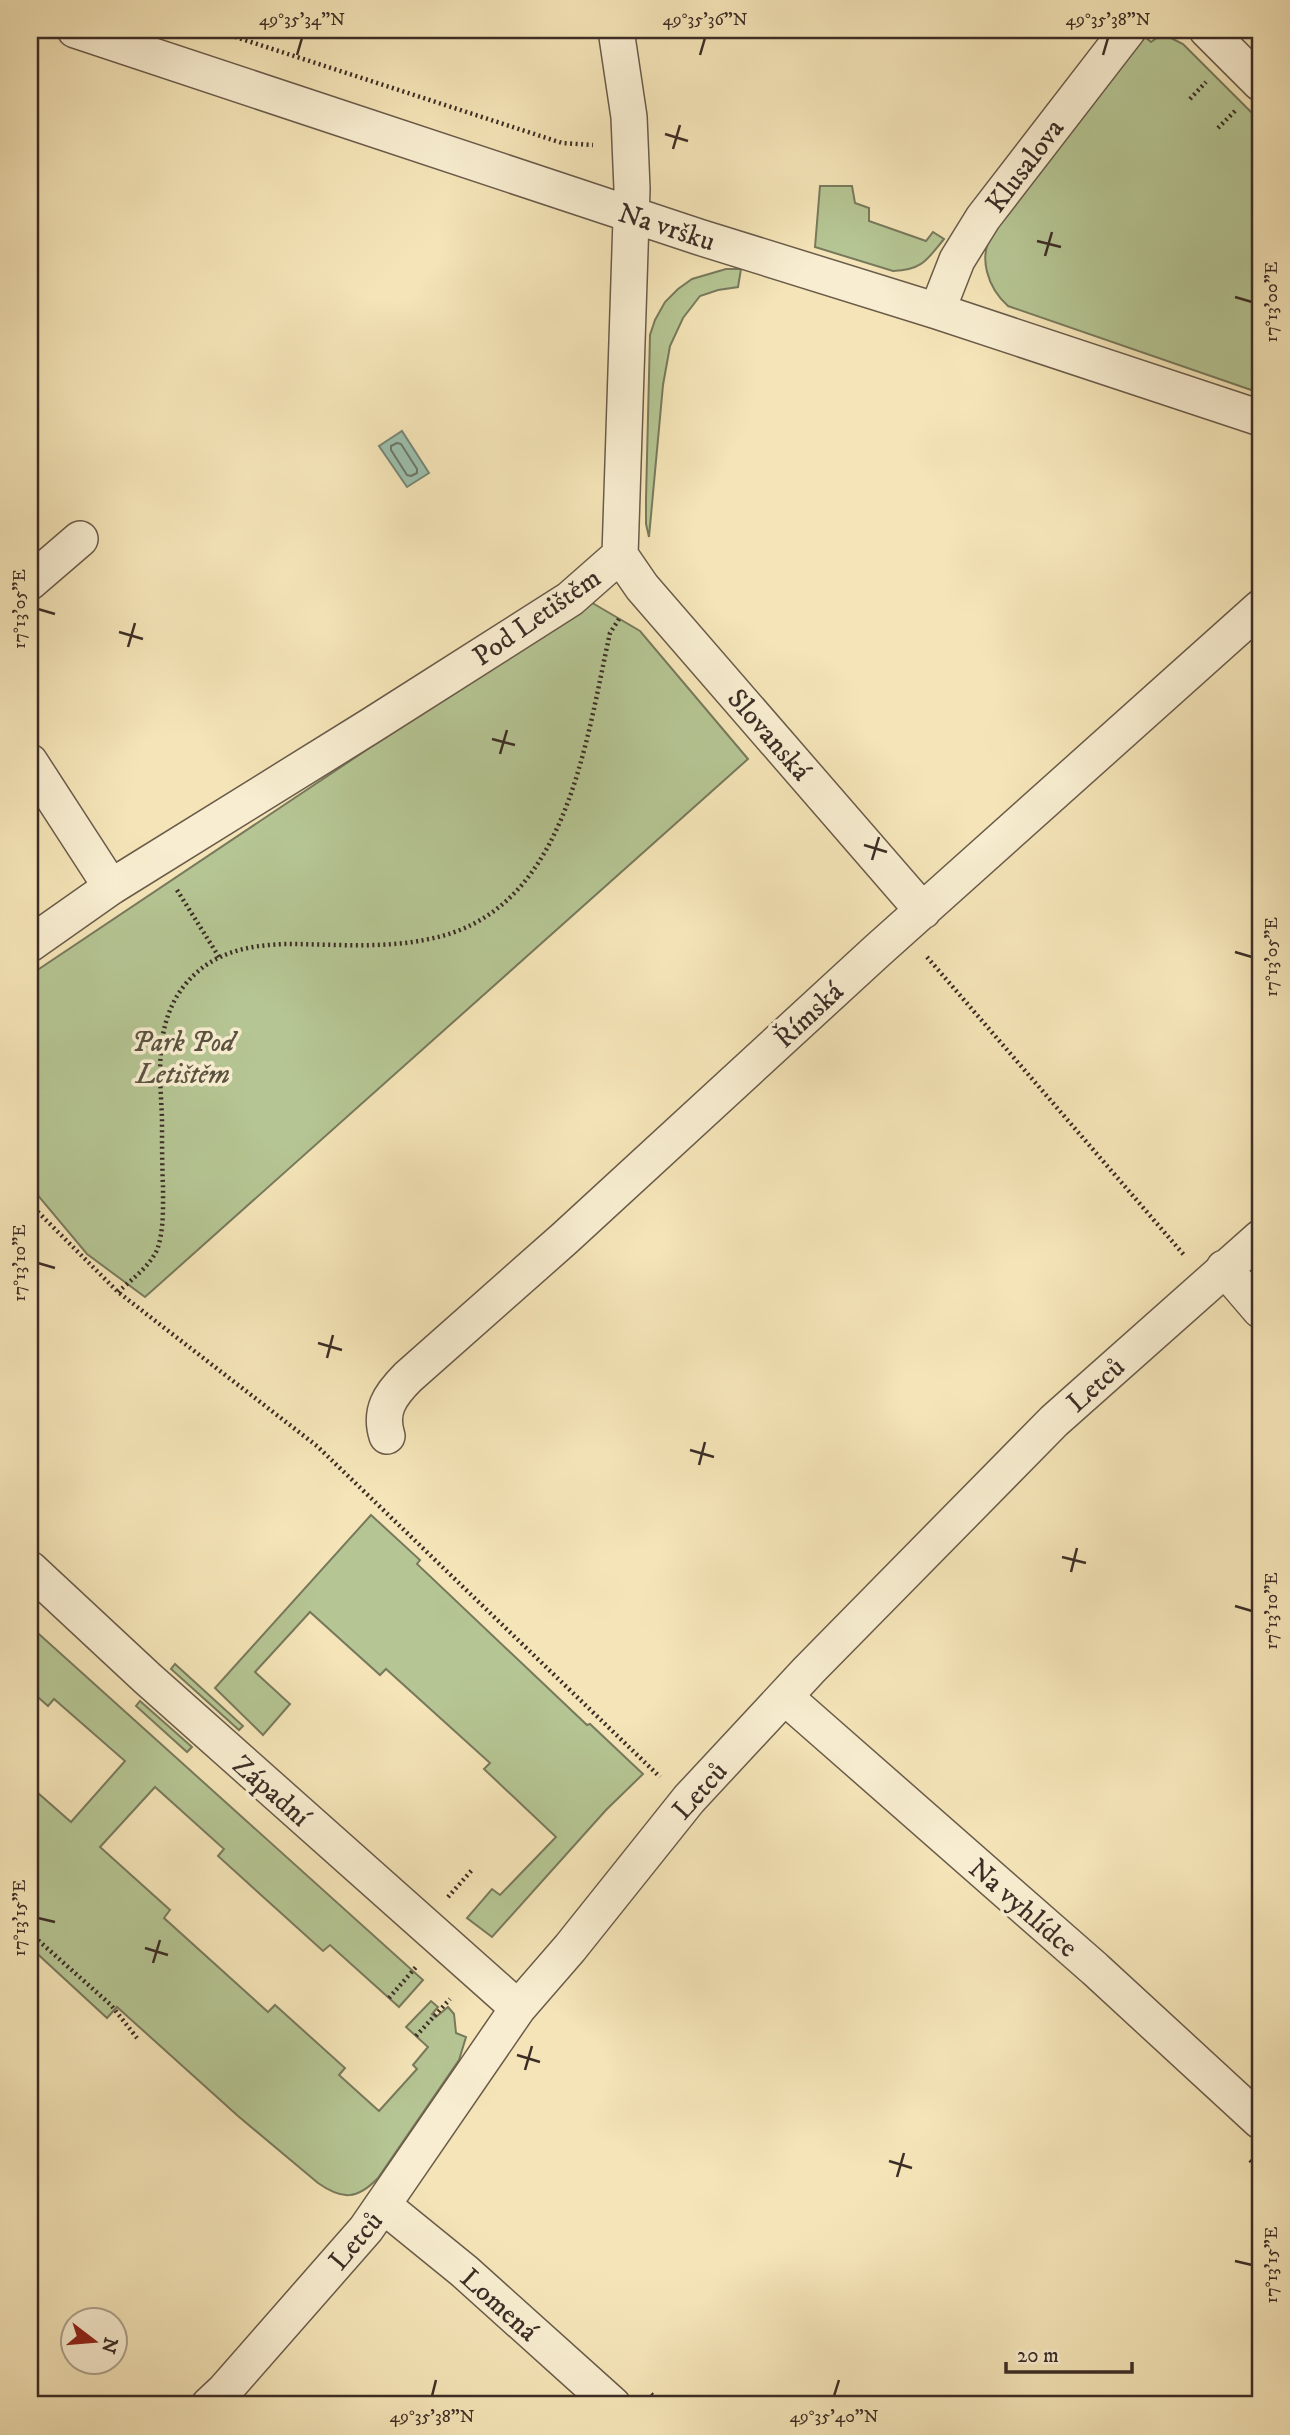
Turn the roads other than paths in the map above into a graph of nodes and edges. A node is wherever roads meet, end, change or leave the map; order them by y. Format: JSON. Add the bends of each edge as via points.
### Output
{"nodes":[{"id":1,"x":75,"y":30,"type":"edge"},
{"id":2,"x":616,"y":30,"type":"edge"},
{"id":3,"x":1128,"y":30,"type":"edge"},
{"id":4,"x":1207,"y":30,"type":"edge"},
{"id":5,"x":1260,"y":83,"type":"edge"},
{"id":6,"x":631,"y":214,"type":"junction"},
{"id":7,"x":937,"y":310,"type":"junction"},
{"id":8,"x":1260,"y":418,"type":"edge"},
{"id":9,"x":80,"y":539,"type":"dead end"},
{"id":10,"x":620,"y":555,"type":"junction"},
{"id":11,"x":30,"y":582,"type":"edge"},
{"id":12,"x":1260,"y":608,"type":"edge"},
{"id":13,"x":30,"y":762,"type":"edge"},
{"id":14,"x":111,"y":887,"type":"junction"},
{"id":15,"x":912,"y":919,"type":"junction"},
{"id":16,"x":30,"y":944,"type":"edge"},
{"id":17,"x":1260,"y":1238,"type":"edge"},
{"id":18,"x":1216,"y":1275,"type":"junction"},
{"id":19,"x":1260,"y":1310,"type":"edge"},
{"id":20,"x":387,"y":1436,"type":"dead end"},
{"id":21,"x":30,"y":1569,"type":"edge"},
{"id":22,"x":785,"y":1697,"type":"junction"},
{"id":23,"x":518,"y":2008,"type":"junction"},
{"id":24,"x":1260,"y":2121,"type":"edge"},
{"id":25,"x":384,"y":2206,"type":"junction"},
{"id":26,"x":209,"y":2405,"type":"edge"},
{"id":27,"x":612,"y":2405,"type":"edge"}],
"edges":[{"from":1,"to":6,"type":"street","name":"Na vršku"},
{"from":2,"to":6,"type":"street","name":"Pod Letištěm","via":[[629,117]]},
{"from":3,"to":7,"type":"street","name":"Klusalova","via":[[983,218],[957,260]]},
{"from":4,"to":5,"type":"street"},
{"from":6,"to":7,"type":"street","name":"Na vršku"},
{"from":6,"to":10,"type":"street","name":"Pod Letištěm"},
{"from":7,"to":8,"type":"street","name":"Na vršku"},
{"from":9,"to":11,"type":"street"},
{"from":10,"to":14,"type":"street","name":"Pod Letištěm","via":[[569,599]]},
{"from":10,"to":15,"type":"street","name":"Slovanská"},
{"from":12,"to":15,"type":"street","name":"Římská"},
{"from":13,"to":14,"type":"street"},
{"from":14,"to":16,"type":"street","name":"Pod Letištěm"},
{"from":15,"to":20,"type":"street","name":"Římská","via":[[402,1382],[388,1399],[384,1413]]},
{"from":17,"to":18,"type":"street","name":"Letců"},
{"from":18,"to":19,"type":"street"},
{"from":18,"to":22,"type":"street","name":"Letců","via":[[1054,1421]]},
{"from":21,"to":23,"type":"street","name":"Západní"},
{"from":22,"to":23,"type":"street","name":"Letců","via":[[689,1799]]},
{"from":22,"to":24,"type":"street","name":"Na vyhlídce","via":[[1095,1969]]},
{"from":23,"to":25,"type":"street","name":"Letců"},
{"from":25,"to":26,"type":"street","name":"Letců"},
{"from":25,"to":27,"type":"street","name":"Lomená","via":[[464,2271]]}]}
